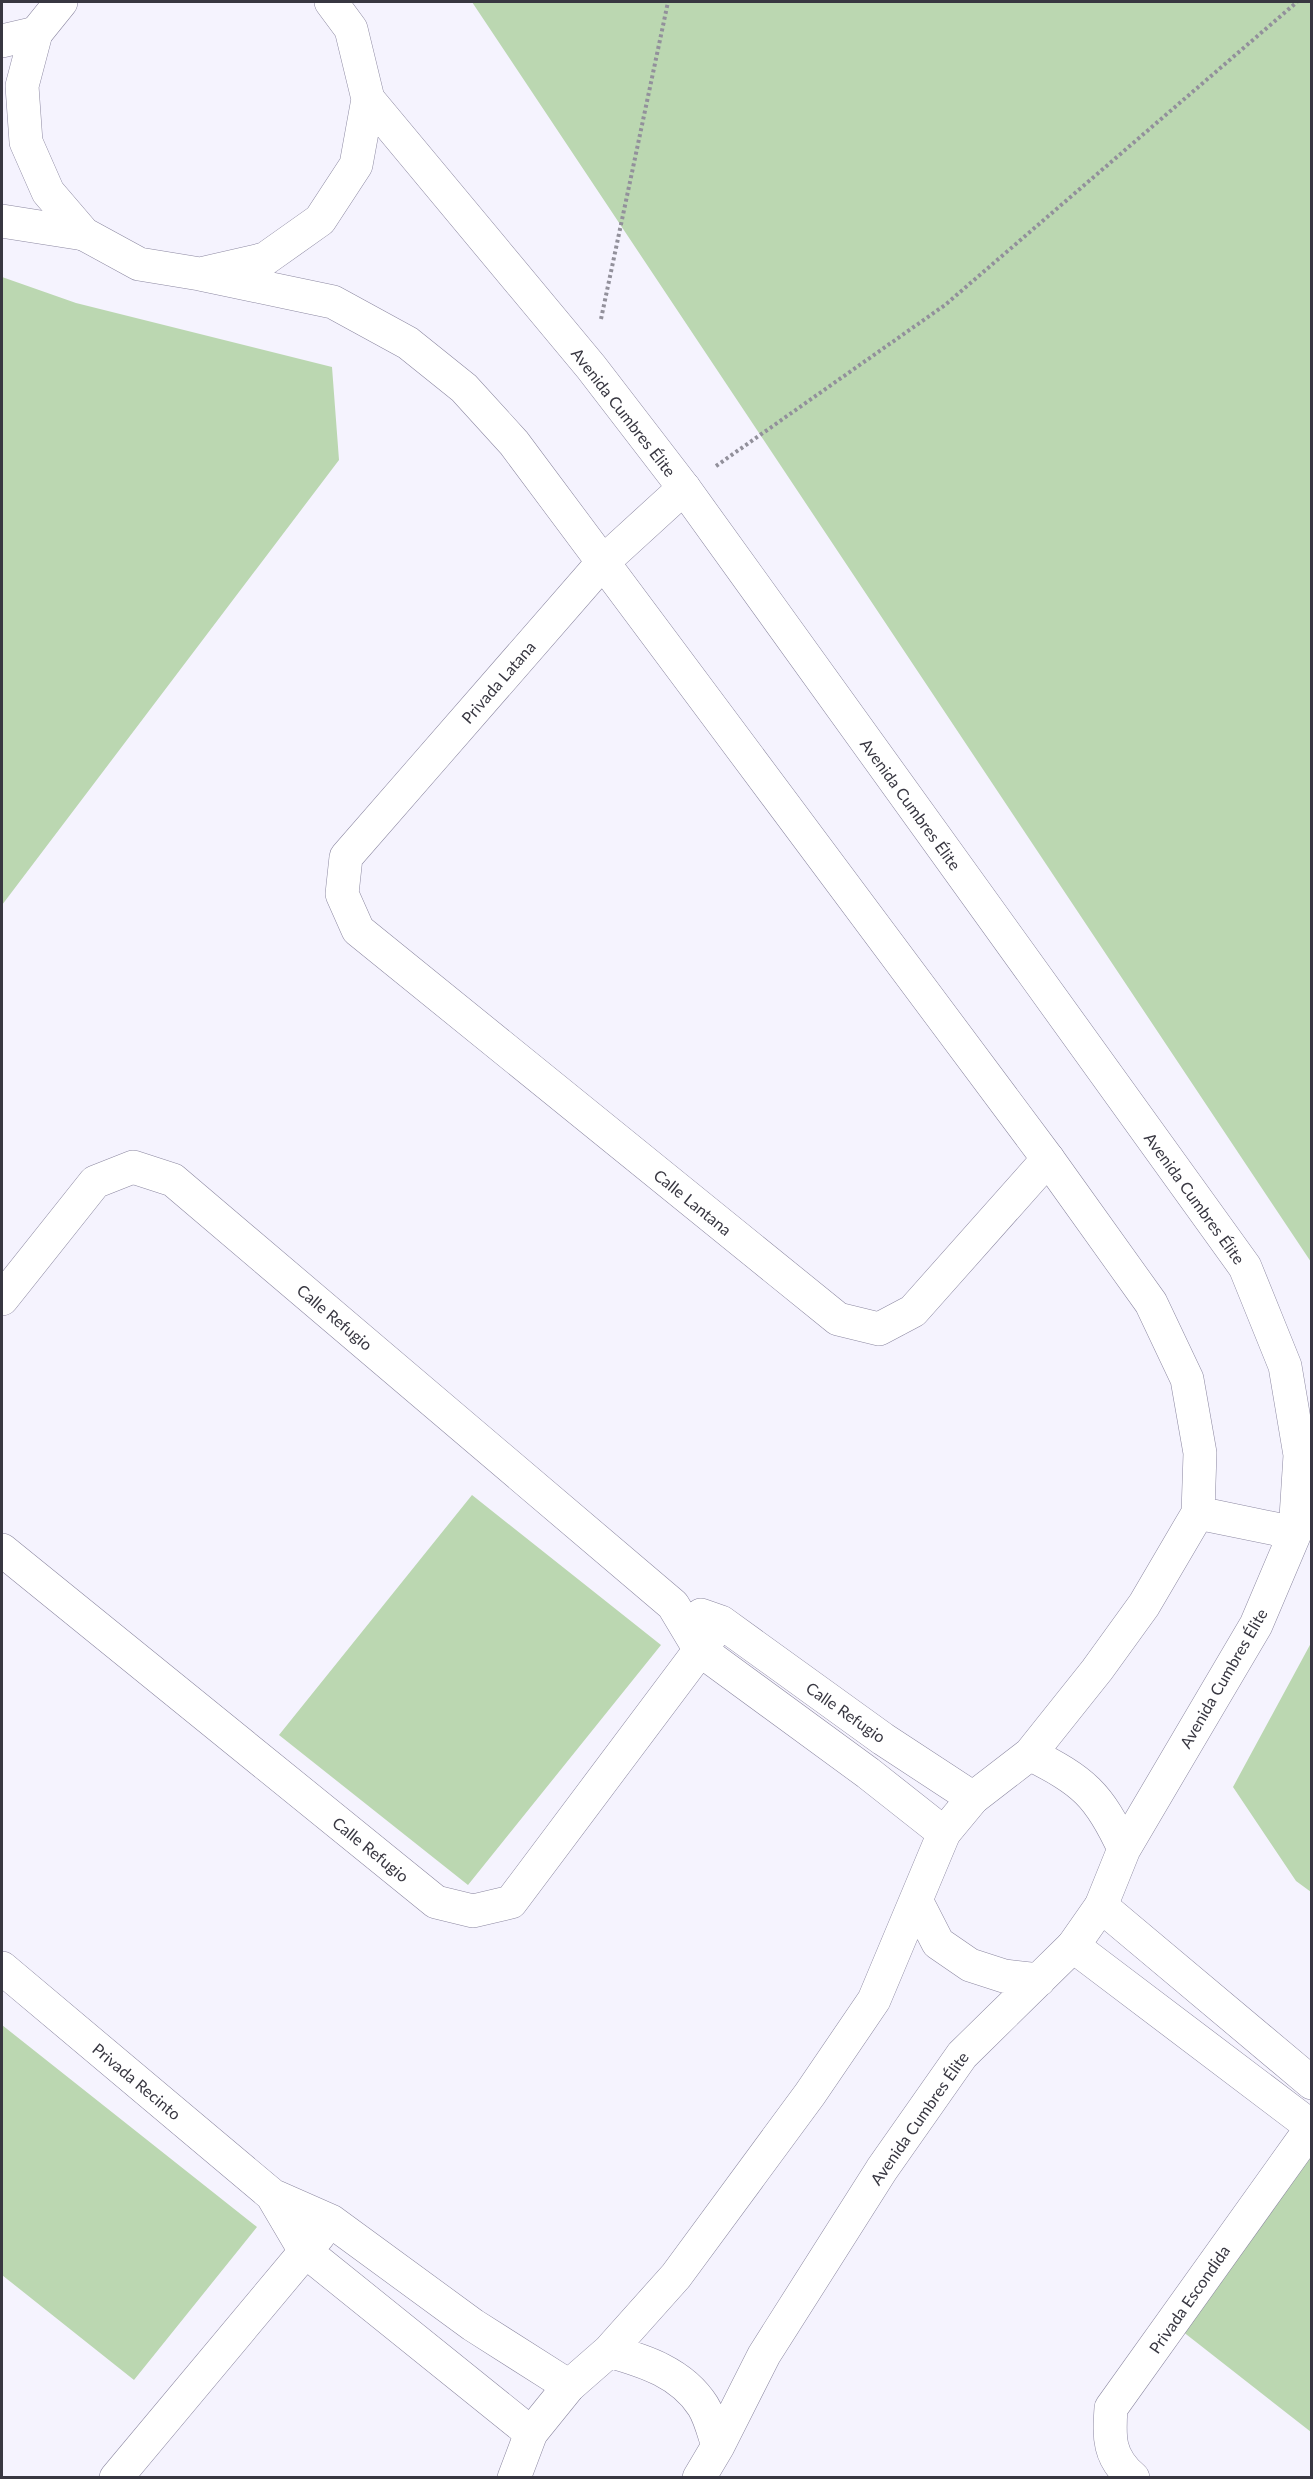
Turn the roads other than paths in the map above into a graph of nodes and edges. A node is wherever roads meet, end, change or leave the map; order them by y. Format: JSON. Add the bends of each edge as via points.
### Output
{"nodes":[{"id":1,"x":61,"y":2,"type":"edge"},
{"id":2,"x":331,"y":2,"type":"edge"},
{"id":3,"x":36,"y":33,"type":"junction"},
{"id":4,"x":2,"y":41,"type":"edge"},
{"id":5,"x":368,"y":99,"type":"junction"},
{"id":6,"x":2,"y":221,"type":"edge"},
{"id":7,"x":84,"y":234,"type":"junction"},
{"id":8,"x":200,"y":274,"type":"junction"},
{"id":9,"x":684,"y":488,"type":"junction"},
{"id":10,"x":603,"y":562,"type":"junction"},
{"id":11,"x":342,"y":894,"type":"joint"},
{"id":12,"x":1048,"y":1159,"type":"junction"},
{"id":13,"x":2,"y":1299,"type":"edge"},
{"id":14,"x":1198,"y":1513,"type":"junction"},
{"id":15,"x":1294,"y":1533,"type":"junction"},
{"id":16,"x":2,"y":1550,"type":"edge"},
{"id":17,"x":673,"y":1605,"type":"junction"},
{"id":18,"x":722,"y":1622,"type":"junction"},
{"id":19,"x":700,"y":1650,"type":"junction"},
{"id":20,"x":1030,"y":1754,"type":"junction"},
{"id":21,"x":973,"y":1798,"type":"junction"},
{"id":22,"x":944,"y":1833,"type":"junction"},
{"id":23,"x":1124,"y":1849,"type":"junction"},
{"id":24,"x":916,"y":1900,"type":"junction"},
{"id":25,"x":1101,"y":1906,"type":"junction"},
{"id":26,"x":1073,"y":1946,"type":"junction"},
{"id":27,"x":2,"y":1968,"type":"edge"},
{"id":28,"x":1039,"y":1980,"type":"junction"},
{"id":29,"x":1311,"y":2084,"type":"edge"},
{"id":30,"x":272,"y":2195,"type":"junction"},
{"id":31,"x":330,"y":2221,"type":"junction"},
{"id":32,"x":305,"y":2251,"type":"junction"},
{"id":33,"x":609,"y":2351,"type":"junction"},
{"id":34,"x":569,"y":2386,"type":"junction"},
{"id":35,"x":531,"y":2433,"type":"junction"},
{"id":36,"x":718,"y":2446,"type":"junction"},
{"id":37,"x":116,"y":2478,"type":"edge"},
{"id":38,"x":514,"y":2478,"type":"edge"},
{"id":39,"x":699,"y":2478,"type":"edge"},
{"id":40,"x":1133,"y":2478,"type":"edge"}],
"edges":[{"from":1,"to":3,"type":"street"},
{"from":2,"to":5,"type":"street","via":[[351,29]]},
{"from":3,"to":4,"type":"street"},
{"from":3,"to":7,"type":"street","via":[[22,86],[26,142],[48,192]]},
{"from":5,"to":8,"type":"street","via":[[356,165],[320,220],[265,259]]},
{"from":5,"to":9,"type":"street","name":"Avenida Cumbres Élite","via":[[591,367]]},
{"from":6,"to":7,"type":"street"},
{"from":7,"to":8,"type":"street","via":[[139,264]]},
{"from":8,"to":10,"type":"street","via":[[333,302],[408,343],[464,388],[507,435]]},
{"from":9,"to":10,"type":"street","name":"Privada Latana"},
{"from":9,"to":15,"type":"street","name":"Avenida Cumbres Élite","via":[[1245,1268],[1285,1366],[1300,1455]]},
{"from":10,"to":11,"type":"street","name":"Privada Latana","via":[[346,857]]},
{"from":10,"to":12,"type":"street"},
{"from":11,"to":12,"type":"street","name":"Calle Lantana","via":[[358,930],[838,1319],[879,1329],[913,1311]]},
{"from":12,"to":14,"type":"street","via":[[1151,1303],[1188,1379],[1200,1453]]},
{"from":13,"to":17,"type":"street","name":"Calle Refugio","via":[[95,1182],[133,1167],[173,1180]]},
{"from":14,"to":15,"type":"street"},
{"from":14,"to":20,"type":"street","via":[[1144,1605]]},
{"from":15,"to":23,"type":"street","name":"Avenida Cumbres Élite","via":[[1256,1625]]},
{"from":16,"to":19,"type":"street","name":"Calle Refugio","via":[[436,1902],[473,1911],[511,1902]]},
{"from":17,"to":18,"type":"street","name":"Calle Refugio"},
{"from":17,"to":19,"type":"street","name":"Calle Refugio"},
{"from":18,"to":19,"type":"street","name":"Calle Refugio"},
{"from":18,"to":21,"type":"street","name":"Calle Refugio","via":[[883,1739]]},
{"from":19,"to":22,"type":"street","name":"Calle Refugio"},
{"from":20,"to":21,"type":"street"},
{"from":20,"to":23,"type":"street","via":[[1071,1775],[1094,1797]]},
{"from":21,"to":22,"type":"street"},
{"from":22,"to":24,"type":"street"},
{"from":23,"to":25,"type":"street","name":"Avenida Cumbres Élite"},
{"from":24,"to":28,"type":"street","via":[[938,1943],[970,1965],[1004,1976]]},
{"from":24,"to":33,"type":"street","via":[[874,2000],[676,2276]]},
{"from":25,"to":26,"type":"street","name":"Avenida Cumbres Élite"},
{"from":25,"to":29,"type":"street"},
{"from":26,"to":28,"type":"street","name":"Avenida Cumbres Élite"},
{"from":26,"to":40,"type":"street","name":"Privada Escondida","via":[[1311,2127],[1111,2408],[1109,2442]]},
{"from":27,"to":30,"type":"street","name":"Privada Recinto"},
{"from":28,"to":36,"type":"street","name":"Avenida Cumbres Élite","via":[[962,2055],[889,2160],[764,2355]]},
{"from":30,"to":31,"type":"street","name":"Privada Recinto"},
{"from":30,"to":32,"type":"street","name":"Privada Recinto"},
{"from":31,"to":32,"type":"street"},
{"from":31,"to":34,"type":"street","name":"Privada Recinto","via":[[473,2325]]},
{"from":32,"to":35,"type":"street","name":"Privada Recinto"},
{"from":32,"to":37,"type":"street"},
{"from":33,"to":34,"type":"street"},
{"from":33,"to":36,"type":"street","via":[[650,2362],[680,2381],[704,2407]]},
{"from":34,"to":35,"type":"street"},
{"from":35,"to":38,"type":"street"},
{"from":36,"to":39,"type":"street","name":"Avenida Cumbres Élite"}]}
